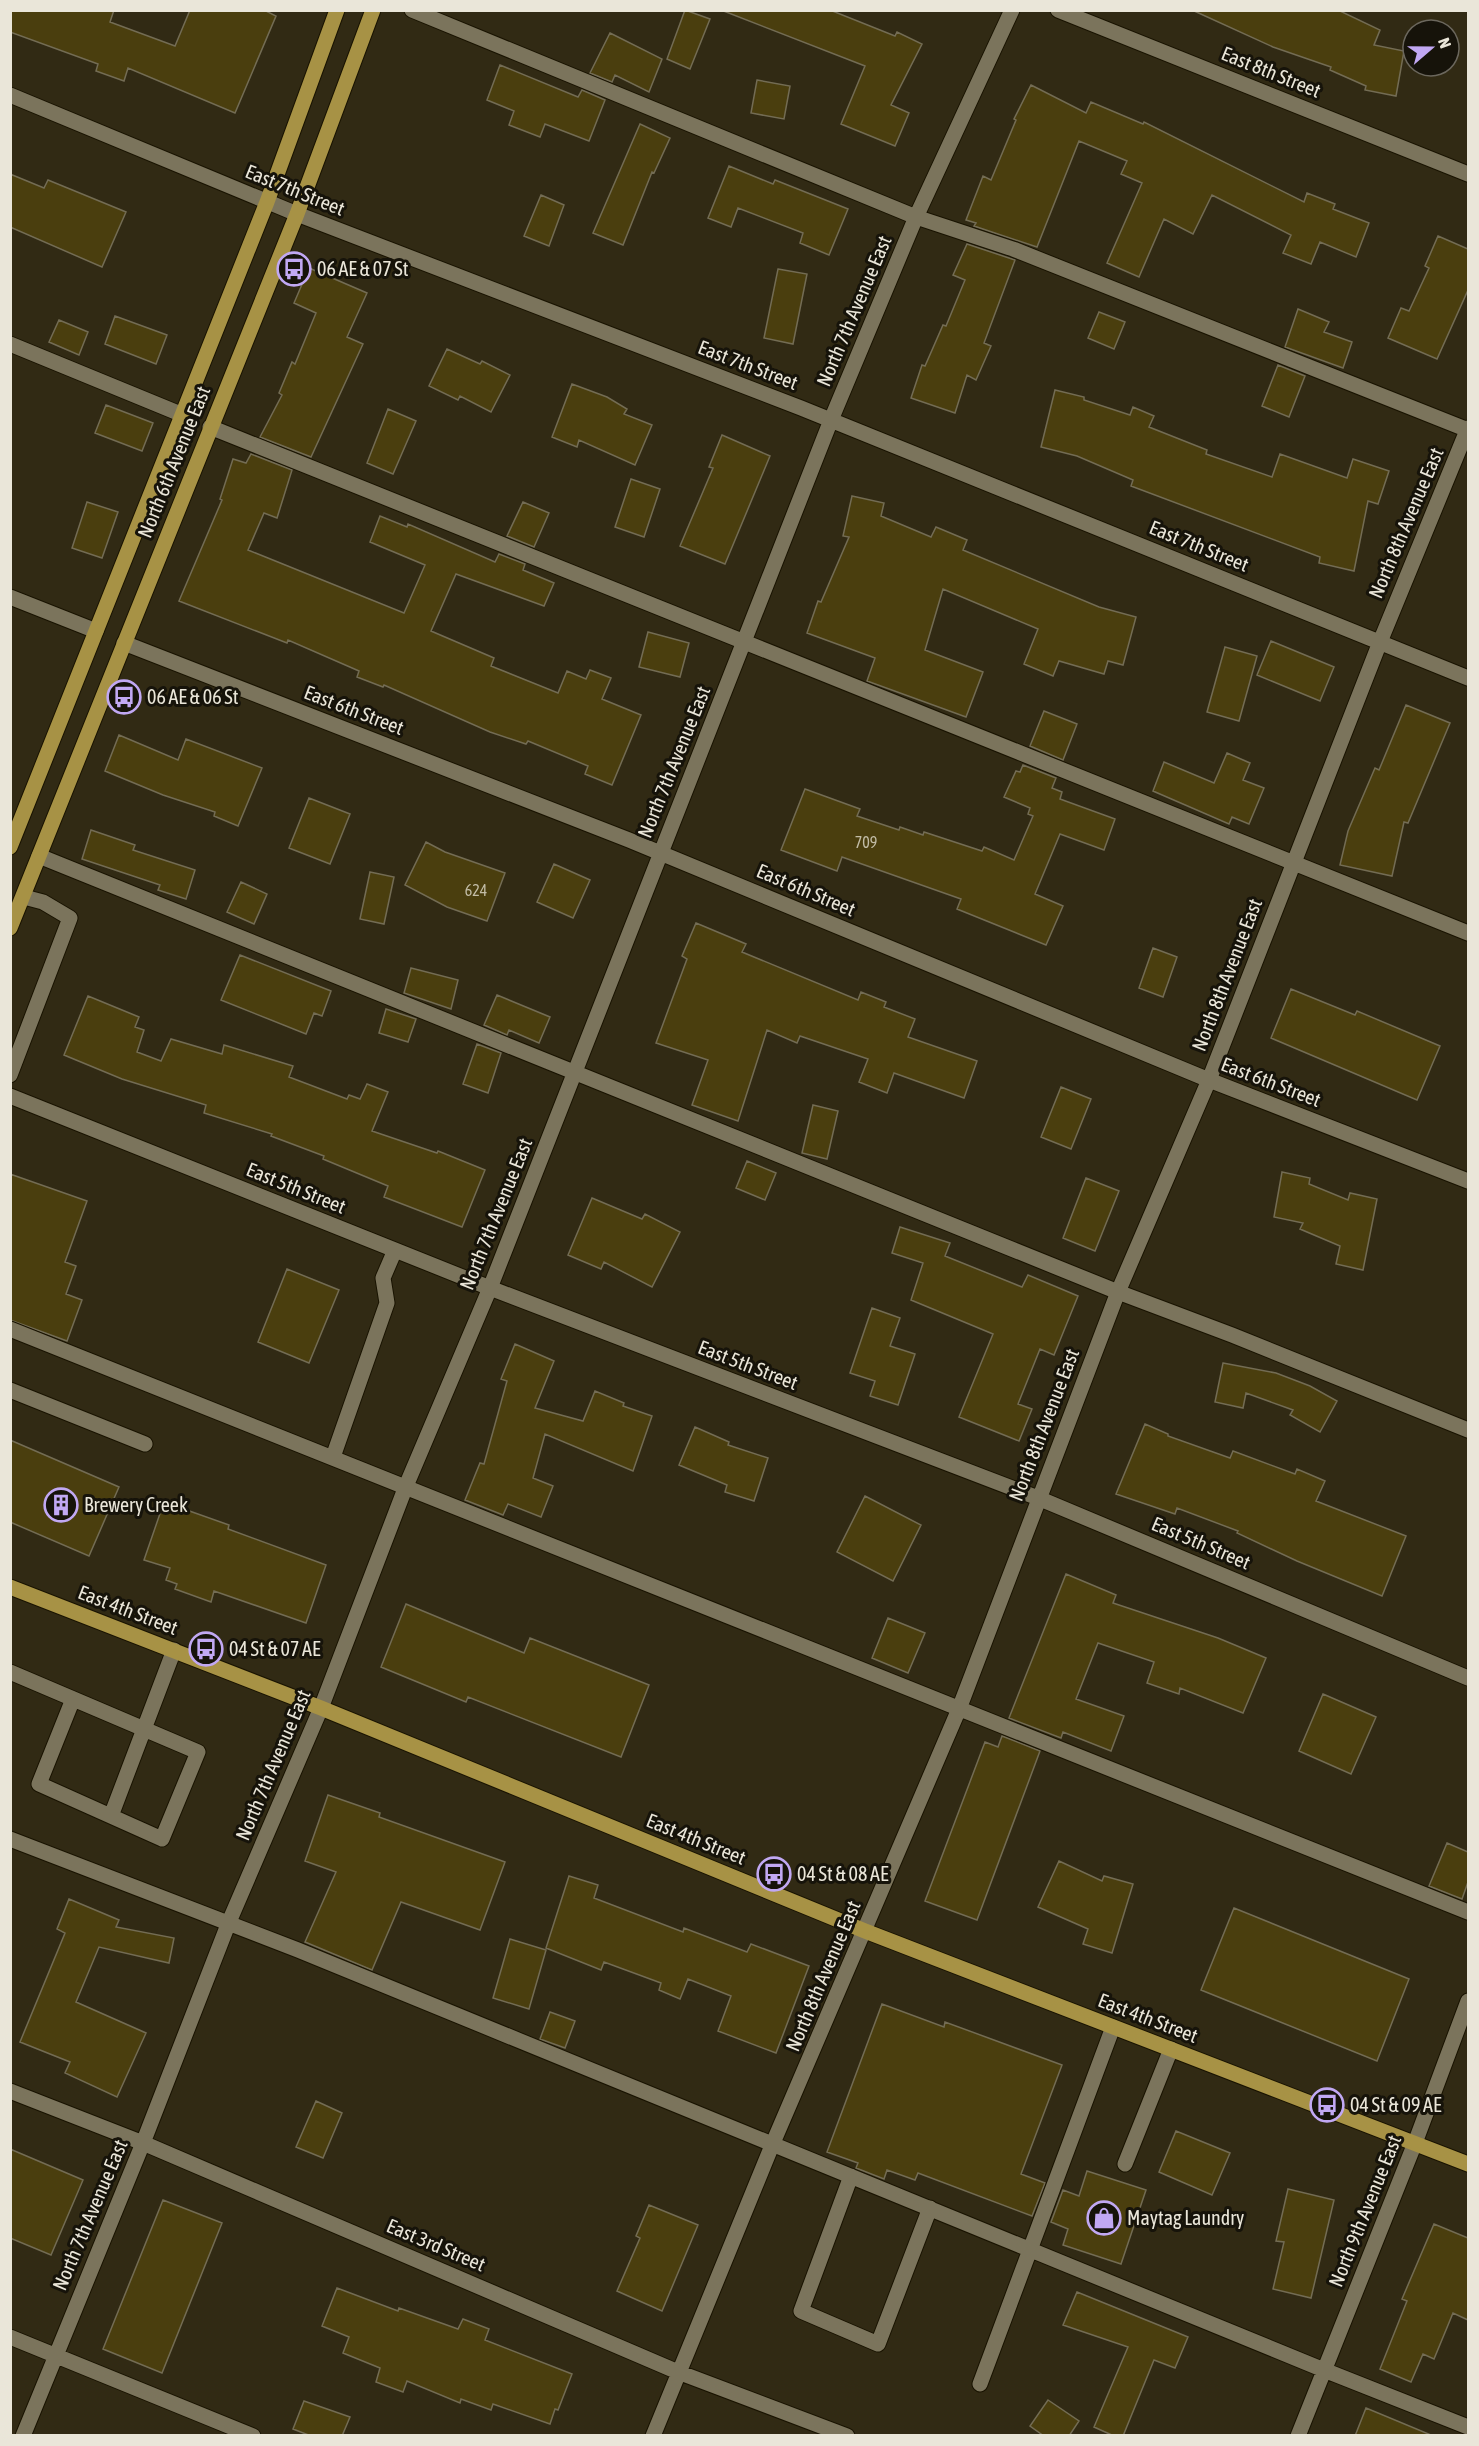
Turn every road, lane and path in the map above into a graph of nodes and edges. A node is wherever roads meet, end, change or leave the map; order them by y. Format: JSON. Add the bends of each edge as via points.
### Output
{"nodes":[{"id":1,"x":337,"y":10,"type":"edge"},
{"id":2,"x":373,"y":10,"type":"edge"},
{"id":3,"x":412,"y":10,"type":"edge"},
{"id":4,"x":1012,"y":10,"type":"edge"},
{"id":5,"x":1058,"y":10,"type":"edge"},
{"id":6,"x":10,"y":95,"type":"edge"},
{"id":7,"x":1468,"y":174,"type":"edge"},
{"id":8,"x":267,"y":202,"type":"junction"},
{"id":9,"x":297,"y":214,"type":"junction"},
{"id":10,"x":916,"y":217,"type":"junction"},
{"id":11,"x":10,"y":344,"type":"edge"},
{"id":12,"x":183,"y":415,"type":"junction"},
{"id":13,"x":831,"y":420,"type":"junction"},
{"id":14,"x":210,"y":427,"type":"junction"},
{"id":15,"x":1468,"y":430,"type":"edge"},
{"id":16,"x":10,"y":597,"type":"edge"},
{"id":17,"x":96,"y":631,"type":"junction"},
{"id":18,"x":746,"y":641,"type":"junction"},
{"id":19,"x":1380,"y":642,"type":"junction"},
{"id":20,"x":124,"y":643,"type":"junction"},
{"id":21,"x":1468,"y":678,"type":"edge"},
{"id":22,"x":11,"y":846,"type":"edge"},
{"id":23,"x":659,"y":852,"type":"junction"},
{"id":24,"x":39,"y":856,"type":"junction"},
{"id":25,"x":1292,"y":865,"type":"junction"},
{"id":26,"x":24,"y":897,"type":"junction"},
{"id":27,"x":10,"y":928,"type":"edge"},
{"id":28,"x":1468,"y":933,"type":"edge"},
{"id":29,"x":574,"y":1073,"type":"junction"},
{"id":30,"x":10,"y":1075,"type":"edge"},
{"id":31,"x":1209,"y":1080,"type":"junction"},
{"id":32,"x":10,"y":1096,"type":"edge"},
{"id":33,"x":1468,"y":1181,"type":"edge"},
{"id":34,"x":395,"y":1250,"type":"junction"},
{"id":35,"x":490,"y":1288,"type":"junction"},
{"id":36,"x":1118,"y":1292,"type":"junction"},
{"id":37,"x":10,"y":1329,"type":"edge"},
{"id":38,"x":10,"y":1390,"type":"edge"},
{"id":39,"x":1468,"y":1430,"type":"edge"},
{"id":40,"x":145,"y":1444,"type":"dead end"},
{"id":41,"x":333,"y":1457,"type":"junction"},
{"id":42,"x":406,"y":1486,"type":"junction"},
{"id":43,"x":1038,"y":1498,"type":"junction"},
{"id":44,"x":10,"y":1587,"type":"edge"},
{"id":45,"x":174,"y":1650,"type":"junction"},
{"id":46,"x":10,"y":1672,"type":"edge"},
{"id":47,"x":1468,"y":1678,"type":"edge"},
{"id":48,"x":73,"y":1700,"type":"junction"},
{"id":49,"x":321,"y":1708,"type":"junction"},
{"id":50,"x":959,"y":1708,"type":"junction"},
{"id":51,"x":146,"y":1729,"type":"junction"},
{"id":52,"x":111,"y":1816,"type":"junction"},
{"id":53,"x":10,"y":1839,"type":"edge"},
{"id":54,"x":1468,"y":1912,"type":"edge"},
{"id":55,"x":229,"y":1922,"type":"junction"},
{"id":56,"x":865,"y":1931,"type":"junction"},
{"id":57,"x":1468,"y":2001,"type":"edge"},
{"id":58,"x":1113,"y":2027,"type":"junction"},
{"id":59,"x":1171,"y":2049,"type":"junction"},
{"id":60,"x":10,"y":2091,"type":"edge"},
{"id":61,"x":143,"y":2143,"type":"junction"},
{"id":62,"x":773,"y":2143,"type":"junction"},
{"id":63,"x":1415,"y":2143,"type":"junction"},
{"id":64,"x":1125,"y":2164,"type":"dead end"},
{"id":65,"x":1468,"y":2164,"type":"edge"},
{"id":66,"x":851,"y":2176,"type":"junction"},
{"id":67,"x":930,"y":2208,"type":"junction"},
{"id":68,"x":1032,"y":2250,"type":"junction"},
{"id":69,"x":10,"y":2337,"type":"edge"},
{"id":70,"x":55,"y":2354,"type":"junction"},
{"id":71,"x":1324,"y":2370,"type":"junction"},
{"id":72,"x":678,"y":2372,"type":"junction"},
{"id":73,"x":980,"y":2384,"type":"dead end"},
{"id":74,"x":1468,"y":2427,"type":"edge"},
{"id":75,"x":23,"y":2436,"type":"edge"},
{"id":76,"x":253,"y":2436,"type":"edge"},
{"id":77,"x":653,"y":2436,"type":"edge"},
{"id":78,"x":847,"y":2436,"type":"edge"},
{"id":79,"x":1298,"y":2436,"type":"edge"}],
"edges":[{"from":1,"to":8,"type":"main road","name":"North 6th Avenue East"},
{"from":2,"to":9,"type":"main road","name":"North 6th Avenue East"},
{"from":3,"to":10,"type":"street"},
{"from":4,"to":10,"type":"street","name":"North 7th Avenue East"},
{"from":5,"to":7,"type":"street","name":"East 8th Street"},
{"from":6,"to":8,"type":"street","name":"East 7th Street"},
{"from":8,"to":9,"type":"street","name":"East 7th Street"},
{"from":8,"to":12,"type":"main road","name":"North 6th Avenue East"},
{"from":9,"to":13,"type":"street","name":"East 7th Street"},
{"from":9,"to":14,"type":"main road","name":"North 6th Avenue East"},
{"from":10,"to":13,"type":"street","name":"North 7th Avenue East"},
{"from":10,"to":15,"type":"street","via":[[1013,249]]},
{"from":11,"to":12,"type":"street"},
{"from":12,"to":17,"type":"main road","name":"North 6th Avenue East"},
{"from":13,"to":18,"type":"street","name":"North 7th Avenue East"},
{"from":13,"to":19,"type":"street","name":"East 7th Street"},
{"from":14,"to":18,"type":"street"},
{"from":14,"to":20,"type":"main road","name":"North 6th Avenue East"},
{"from":15,"to":19,"type":"street","name":"North 8th Avenue East"},
{"from":16,"to":17,"type":"street"},
{"from":17,"to":22,"type":"main road","name":"North 6th Avenue East"},
{"from":18,"to":23,"type":"street","name":"North 7th Avenue East"},
{"from":18,"to":25,"type":"street"},
{"from":19,"to":21,"type":"street","name":"East 7th Street"},
{"from":19,"to":25,"type":"street","name":"North 8th Avenue East"},
{"from":20,"to":23,"type":"street","name":"East 6th Street"},
{"from":20,"to":24,"type":"main road","name":"North 6th Avenue East"},
{"from":23,"to":29,"type":"street","name":"North 7th Avenue East"},
{"from":23,"to":31,"type":"street","name":"East 6th Street"},
{"from":24,"to":26,"type":"main road","name":"North 6th Avenue East"},
{"from":24,"to":29,"type":"street"},
{"from":25,"to":28,"type":"street"},
{"from":25,"to":31,"type":"street","name":"North 8th Avenue East"},
{"from":26,"to":27,"type":"main road","name":"North 6th Avenue East"},
{"from":26,"to":30,"type":"street","via":[[44,902],[70,918]]},
{"from":29,"to":35,"type":"street","name":"North 7th Avenue East"},
{"from":29,"to":36,"type":"street"},
{"from":31,"to":33,"type":"street","name":"East 6th Street"},
{"from":31,"to":36,"type":"street","name":"North 8th Avenue East"},
{"from":32,"to":34,"type":"street","name":"East 5th Street"},
{"from":34,"to":35,"type":"street","name":"East 5th Street"},
{"from":34,"to":41,"type":"street","via":[[383,1278],[387,1303]]},
{"from":35,"to":42,"type":"street","name":"North 7th Avenue East"},
{"from":35,"to":43,"type":"street","name":"East 5th Street"},
{"from":36,"to":39,"type":"street"},
{"from":36,"to":43,"type":"street","name":"North 8th Avenue East"},
{"from":37,"to":41,"type":"street"},
{"from":38,"to":40,"type":"street"},
{"from":41,"to":42,"type":"street"},
{"from":42,"to":49,"type":"street","name":"North 7th Avenue East"},
{"from":42,"to":50,"type":"street"},
{"from":43,"to":47,"type":"street","name":"East 5th Street"},
{"from":43,"to":50,"type":"street","name":"North 8th Avenue East"},
{"from":44,"to":45,"type":"main road","name":"East 4th Street"},
{"from":45,"to":49,"type":"main road","name":"East 4th Street"},
{"from":45,"to":51,"type":"street"},
{"from":46,"to":48,"type":"street"},
{"from":48,"to":51,"type":"street"},
{"from":48,"to":52,"type":"street","via":[[39,1784]]},
{"from":49,"to":55,"type":"street","name":"North 7th Avenue East"},
{"from":49,"to":56,"type":"main road","name":"East 4th Street"},
{"from":50,"to":54,"type":"street"},
{"from":50,"to":56,"type":"street","name":"North 8th Avenue East"},
{"from":51,"to":52,"type":"street"},
{"from":51,"to":52,"type":"street","via":[[198,1752],[162,1839]]},
{"from":53,"to":55,"type":"street"},
{"from":55,"to":61,"type":"street","name":"North 7th Avenue East"},
{"from":55,"to":62,"type":"street"},
{"from":56,"to":58,"type":"main road","name":"East 4th Street"},
{"from":56,"to":62,"type":"street","name":"North 8th Avenue East"},
{"from":57,"to":63,"type":"street","name":"North 9th Avenue East"},
{"from":58,"to":59,"type":"main road","name":"East 4th Street"},
{"from":58,"to":68,"type":"street"},
{"from":59,"to":63,"type":"main road","name":"East 4th Street"},
{"from":59,"to":64,"type":"street"},
{"from":60,"to":61,"type":"street","name":"East 3rd Street"},
{"from":61,"to":70,"type":"street","name":"North 7th Avenue East"},
{"from":61,"to":72,"type":"street","name":"East 3rd Street"},
{"from":62,"to":66,"type":"street"},
{"from":62,"to":72,"type":"street","name":"North 8th Avenue East"},
{"from":63,"to":65,"type":"main road","name":"East 4th Street"},
{"from":63,"to":71,"type":"street","name":"North 9th Avenue East"},
{"from":66,"to":67,"type":"street"},
{"from":66,"to":67,"type":"street","via":[[801,2311],[878,2344]]},
{"from":67,"to":68,"type":"street"},
{"from":68,"to":71,"type":"street"},
{"from":68,"to":73,"type":"street"},
{"from":69,"to":70,"type":"street"},
{"from":70,"to":75,"type":"street","name":"North 7th Avenue East"},
{"from":70,"to":76,"type":"street"},
{"from":71,"to":74,"type":"street"},
{"from":71,"to":79,"type":"street","name":"North 9th Avenue East"},
{"from":72,"to":77,"type":"street","name":"North 8th Avenue East"},
{"from":72,"to":78,"type":"street","name":"East 3rd Street"}]}
